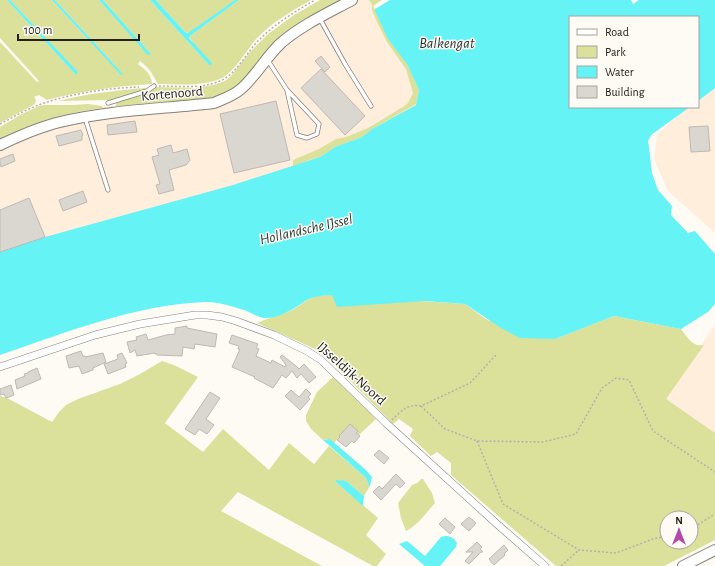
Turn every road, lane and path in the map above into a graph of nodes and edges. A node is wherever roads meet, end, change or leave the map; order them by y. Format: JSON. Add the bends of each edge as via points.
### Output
{"nodes":[{"id":1,"x":315,"y":0,"type":"edge"},
{"id":2,"x":352,"y":0,"type":"edge"},
{"id":3,"x":320,"y":18,"type":"junction"},
{"id":4,"x":266,"y":58,"type":"junction"},
{"id":5,"x":154,"y":86,"type":"junction"},
{"id":6,"x":287,"y":90,"type":"junction"},
{"id":7,"x":108,"y":103,"type":"dead end"},
{"id":8,"x":371,"y":106,"type":"dead end"},
{"id":9,"x":85,"y":117,"type":"junction"},
{"id":10,"x":0,"y":124,"type":"edge"},
{"id":11,"x":0,"y":145,"type":"edge"},
{"id":12,"x":108,"y":190,"type":"dead end"},
{"id":13,"x":497,"y":354,"type":"dead end"},
{"id":14,"x":0,"y":366,"type":"edge"},
{"id":15,"x":421,"y":406,"type":"junction"},
{"id":16,"x":387,"y":424,"type":"junction"},
{"id":17,"x":478,"y":441,"type":"junction"},
{"id":18,"x":715,"y":472,"type":"edge"},
{"id":19,"x":715,"y":514,"type":"edge"},
{"id":20,"x":699,"y":524,"type":"edge"},
{"id":21,"x":659,"y":538,"type":"edge"},
{"id":22,"x":579,"y":550,"type":"junction"},
{"id":23,"x":715,"y":550,"type":"edge"},
{"id":24,"x":545,"y":566,"type":"edge"},
{"id":25,"x":561,"y":566,"type":"edge"},
{"id":26,"x":683,"y":566,"type":"edge"}],
"edges":[{"from":1,"to":5,"type":"path","name":"Kortenoord","via":[[267,32],[232,73],[221,81],[199,86]]},
{"from":2,"to":3,"type":"street","name":"Kortenoord"},
{"from":3,"to":4,"type":"street","name":"Kortenoord","via":[[290,36]]},
{"from":3,"to":8,"type":"lane"},
{"from":4,"to":6,"type":"lane"},
{"from":4,"to":9,"type":"street","name":"Kortenoord","via":[[240,90],[214,103]]},
{"from":5,"to":7,"type":"lane","via":[[147,91]]},
{"from":5,"to":10,"type":"path","name":"Kortenoord","via":[[126,87],[63,98],[36,106]]},
{"from":6,"to":6,"type":"lane","via":[[319,124],[317,134],[307,138],[297,135]]},
{"from":9,"to":11,"type":"street","name":"Kortenoord","via":[[45,127]]},
{"from":9,"to":12,"type":"lane"},
{"from":13,"to":15,"type":"path","via":[[470,383]]},
{"from":14,"to":16,"type":"street","name":"IJsseldijk-Noord","via":[[121,329],[195,315],[222,317],[274,335],[321,360]]},
{"from":15,"to":16,"type":"path","via":[[409,406]]},
{"from":15,"to":17,"type":"path","via":[[445,430]]},
{"from":16,"to":24,"type":"street","name":"IJsseldijk-Noord"},
{"from":17,"to":18,"type":"path","via":[[542,442],[576,434],[602,388],[616,378],[629,380],[653,431]]},
{"from":17,"to":22,"type":"path","via":[[503,504]]},
{"from":19,"to":20,"type":"path"},
{"from":21,"to":22,"type":"path","via":[[616,553]]},
{"from":22,"to":25,"type":"path"},
{"from":23,"to":26,"type":"street"}]}
